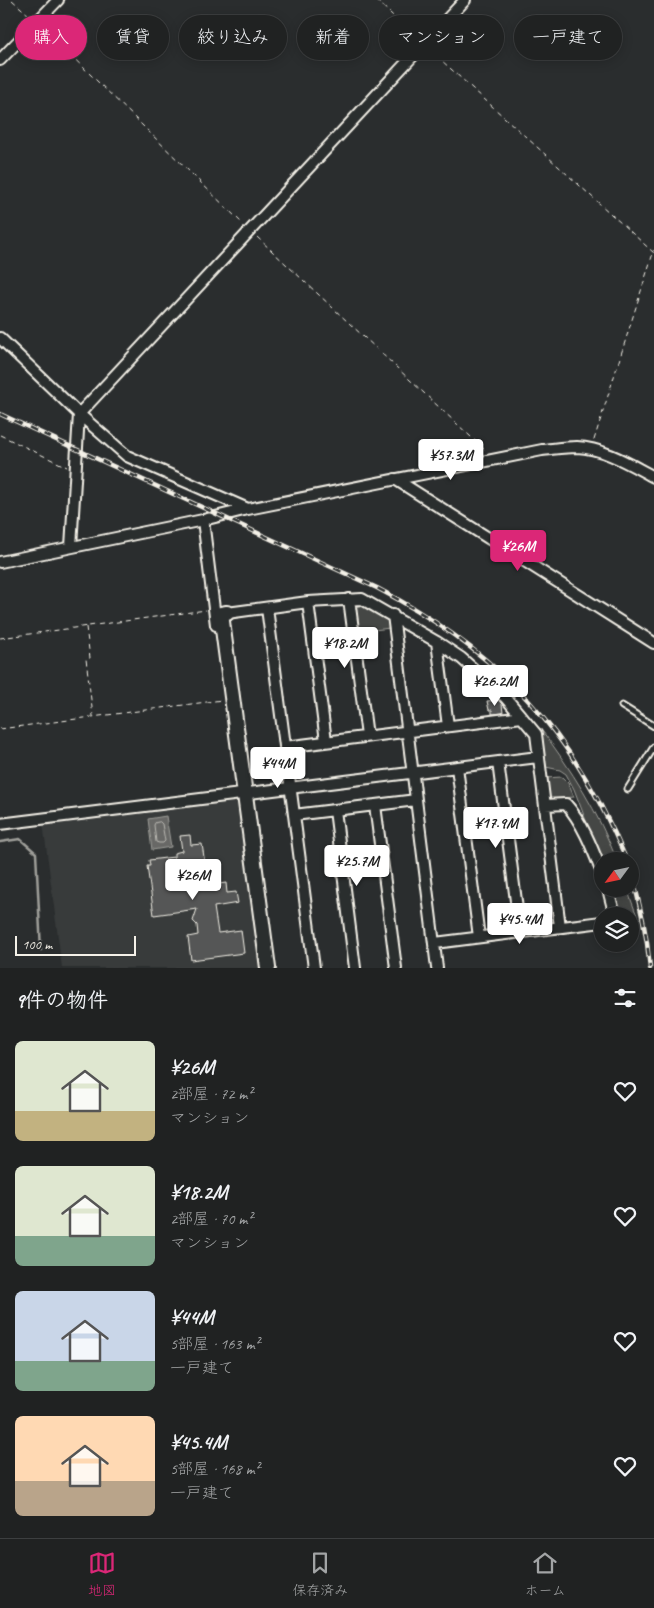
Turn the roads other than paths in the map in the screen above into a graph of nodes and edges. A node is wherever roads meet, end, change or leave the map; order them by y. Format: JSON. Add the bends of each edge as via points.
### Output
{"nodes":[{"id":1,"x":58,"y":0,"type":"edge"},
{"id":2,"x":465,"y":0,"type":"edge"},
{"id":3,"x":0,"y":60,"type":"edge"},
{"id":4,"x":0,"y":338,"type":"edge"},
{"id":5,"x":79,"y":414,"type":"junction"},
{"id":6,"x":654,"y":477,"type":"edge"},
{"id":7,"x":395,"y":479,"type":"junction"},
{"id":8,"x":248,"y":509,"type":"junction"},
{"id":9,"x":203,"y":520,"type":"junction"},
{"id":10,"x":71,"y":547,"type":"junction"},
{"id":11,"x":0,"y":562,"type":"edge"},
{"id":12,"x":349,"y":599,"type":"junction"},
{"id":13,"x":308,"y":602,"type":"junction"},
{"id":14,"x":268,"y":608,"type":"junction"},
{"id":15,"x":228,"y":613,"type":"joint"},
{"id":16,"x":393,"y":616,"type":"junction"},
{"id":17,"x":437,"y":642,"type":"junction"},
{"id":18,"x":654,"y":643,"type":"edge"},
{"id":19,"x":622,"y":706,"type":"dead end"},
{"id":20,"x":522,"y":717,"type":"junction"},
{"id":21,"x":448,"y":726,"type":"junction"},
{"id":22,"x":654,"y":726,"type":"edge"},
{"id":23,"x":408,"y":731,"type":"junction"},
{"id":24,"x":366,"y":736,"type":"junction"},
{"id":25,"x":326,"y":741,"type":"junction"},
{"id":26,"x":285,"y":747,"type":"junction"},
{"id":27,"x":654,"y":748,"type":"edge"},
{"id":28,"x":538,"y":757,"type":"junction"},
{"id":29,"x":498,"y":762,"type":"junction"},
{"id":30,"x":457,"y":767,"type":"junction"},
{"id":31,"x":413,"y":772,"type":"junction"},
{"id":32,"x":291,"y":788,"type":"junction"},
{"id":33,"x":628,"y":789,"type":"dead end"},
{"id":34,"x":242,"y":794,"type":"junction"},
{"id":35,"x":416,"y":800,"type":"junction"},
{"id":36,"x":375,"y":805,"type":"junction"},
{"id":37,"x":545,"y":805,"type":"junction"},
{"id":38,"x":335,"y":810,"type":"junction"},
{"id":39,"x":294,"y":815,"type":"junction"},
{"id":40,"x":0,"y":824,"type":"edge"},
{"id":41,"x":594,"y":852,"type":"edge"},
{"id":42,"x":594,"y":923,"type":"edge"},
{"id":43,"x":560,"y":927,"type":"junction"},
{"id":44,"x":520,"y":932,"type":"junction"},
{"id":45,"x":479,"y":937,"type":"junction"},
{"id":46,"x":435,"y":943,"type":"junction"},
{"id":47,"x":268,"y":968,"type":"edge"},
{"id":48,"x":314,"y":968,"type":"edge"},
{"id":49,"x":355,"y":968,"type":"edge"},
{"id":50,"x":396,"y":968,"type":"edge"},
{"id":51,"x":437,"y":968,"type":"edge"}],
"edges":[{"from":1,"to":3,"type":"street"},
{"from":2,"to":5,"type":"street"},
{"from":4,"to":5,"type":"street"},
{"from":5,"to":8,"type":"street","via":[[127,456]]},
{"from":5,"to":10,"type":"street"},
{"from":6,"to":7,"type":"street","via":[[615,458],[579,447],[542,450]]},
{"from":7,"to":8,"type":"street"},
{"from":7,"to":18,"type":"street"},
{"from":8,"to":9,"type":"street"},
{"from":9,"to":10,"type":"street"},
{"from":9,"to":34,"type":"street"},
{"from":10,"to":11,"type":"street"},
{"from":12,"to":13,"type":"street"},
{"from":12,"to":16,"type":"street","via":[[362,599]]},
{"from":12,"to":24,"type":"street"},
{"from":13,"to":14,"type":"street"},
{"from":13,"to":25,"type":"street"},
{"from":14,"to":15,"type":"street"},
{"from":14,"to":26,"type":"street"},
{"from":15,"to":34,"type":"street","via":[[221,614]]},
{"from":16,"to":17,"type":"street"},
{"from":16,"to":23,"type":"street"},
{"from":17,"to":20,"type":"street","via":[[461,658],[505,697]]},
{"from":17,"to":21,"type":"street"},
{"from":19,"to":22,"type":"lane"},
{"from":20,"to":21,"type":"street"},
{"from":20,"to":28,"type":"street","via":[[536,734]]},
{"from":21,"to":23,"type":"street"},
{"from":23,"to":24,"type":"street"},
{"from":23,"to":31,"type":"street"},
{"from":24,"to":25,"type":"street"},
{"from":25,"to":26,"type":"street"},
{"from":26,"to":32,"type":"street"},
{"from":27,"to":33,"type":"lane"},
{"from":28,"to":29,"type":"street"},
{"from":28,"to":37,"type":"street"},
{"from":29,"to":30,"type":"street"},
{"from":29,"to":44,"type":"street"},
{"from":30,"to":31,"type":"street"},
{"from":30,"to":45,"type":"street"},
{"from":31,"to":32,"type":"street"},
{"from":31,"to":35,"type":"street"},
{"from":32,"to":34,"type":"street"},
{"from":32,"to":39,"type":"street"},
{"from":34,"to":40,"type":"street"},
{"from":34,"to":47,"type":"street"},
{"from":35,"to":36,"type":"street"},
{"from":35,"to":46,"type":"street"},
{"from":36,"to":38,"type":"street"},
{"from":36,"to":50,"type":"street"},
{"from":37,"to":41,"type":"street","via":[[566,804],[574,812]]},
{"from":37,"to":43,"type":"street"},
{"from":38,"to":39,"type":"street"},
{"from":38,"to":49,"type":"street"},
{"from":39,"to":48,"type":"street"},
{"from":42,"to":43,"type":"street"},
{"from":43,"to":44,"type":"street"},
{"from":44,"to":45,"type":"street"},
{"from":45,"to":46,"type":"street"},
{"from":46,"to":51,"type":"street"}]}
